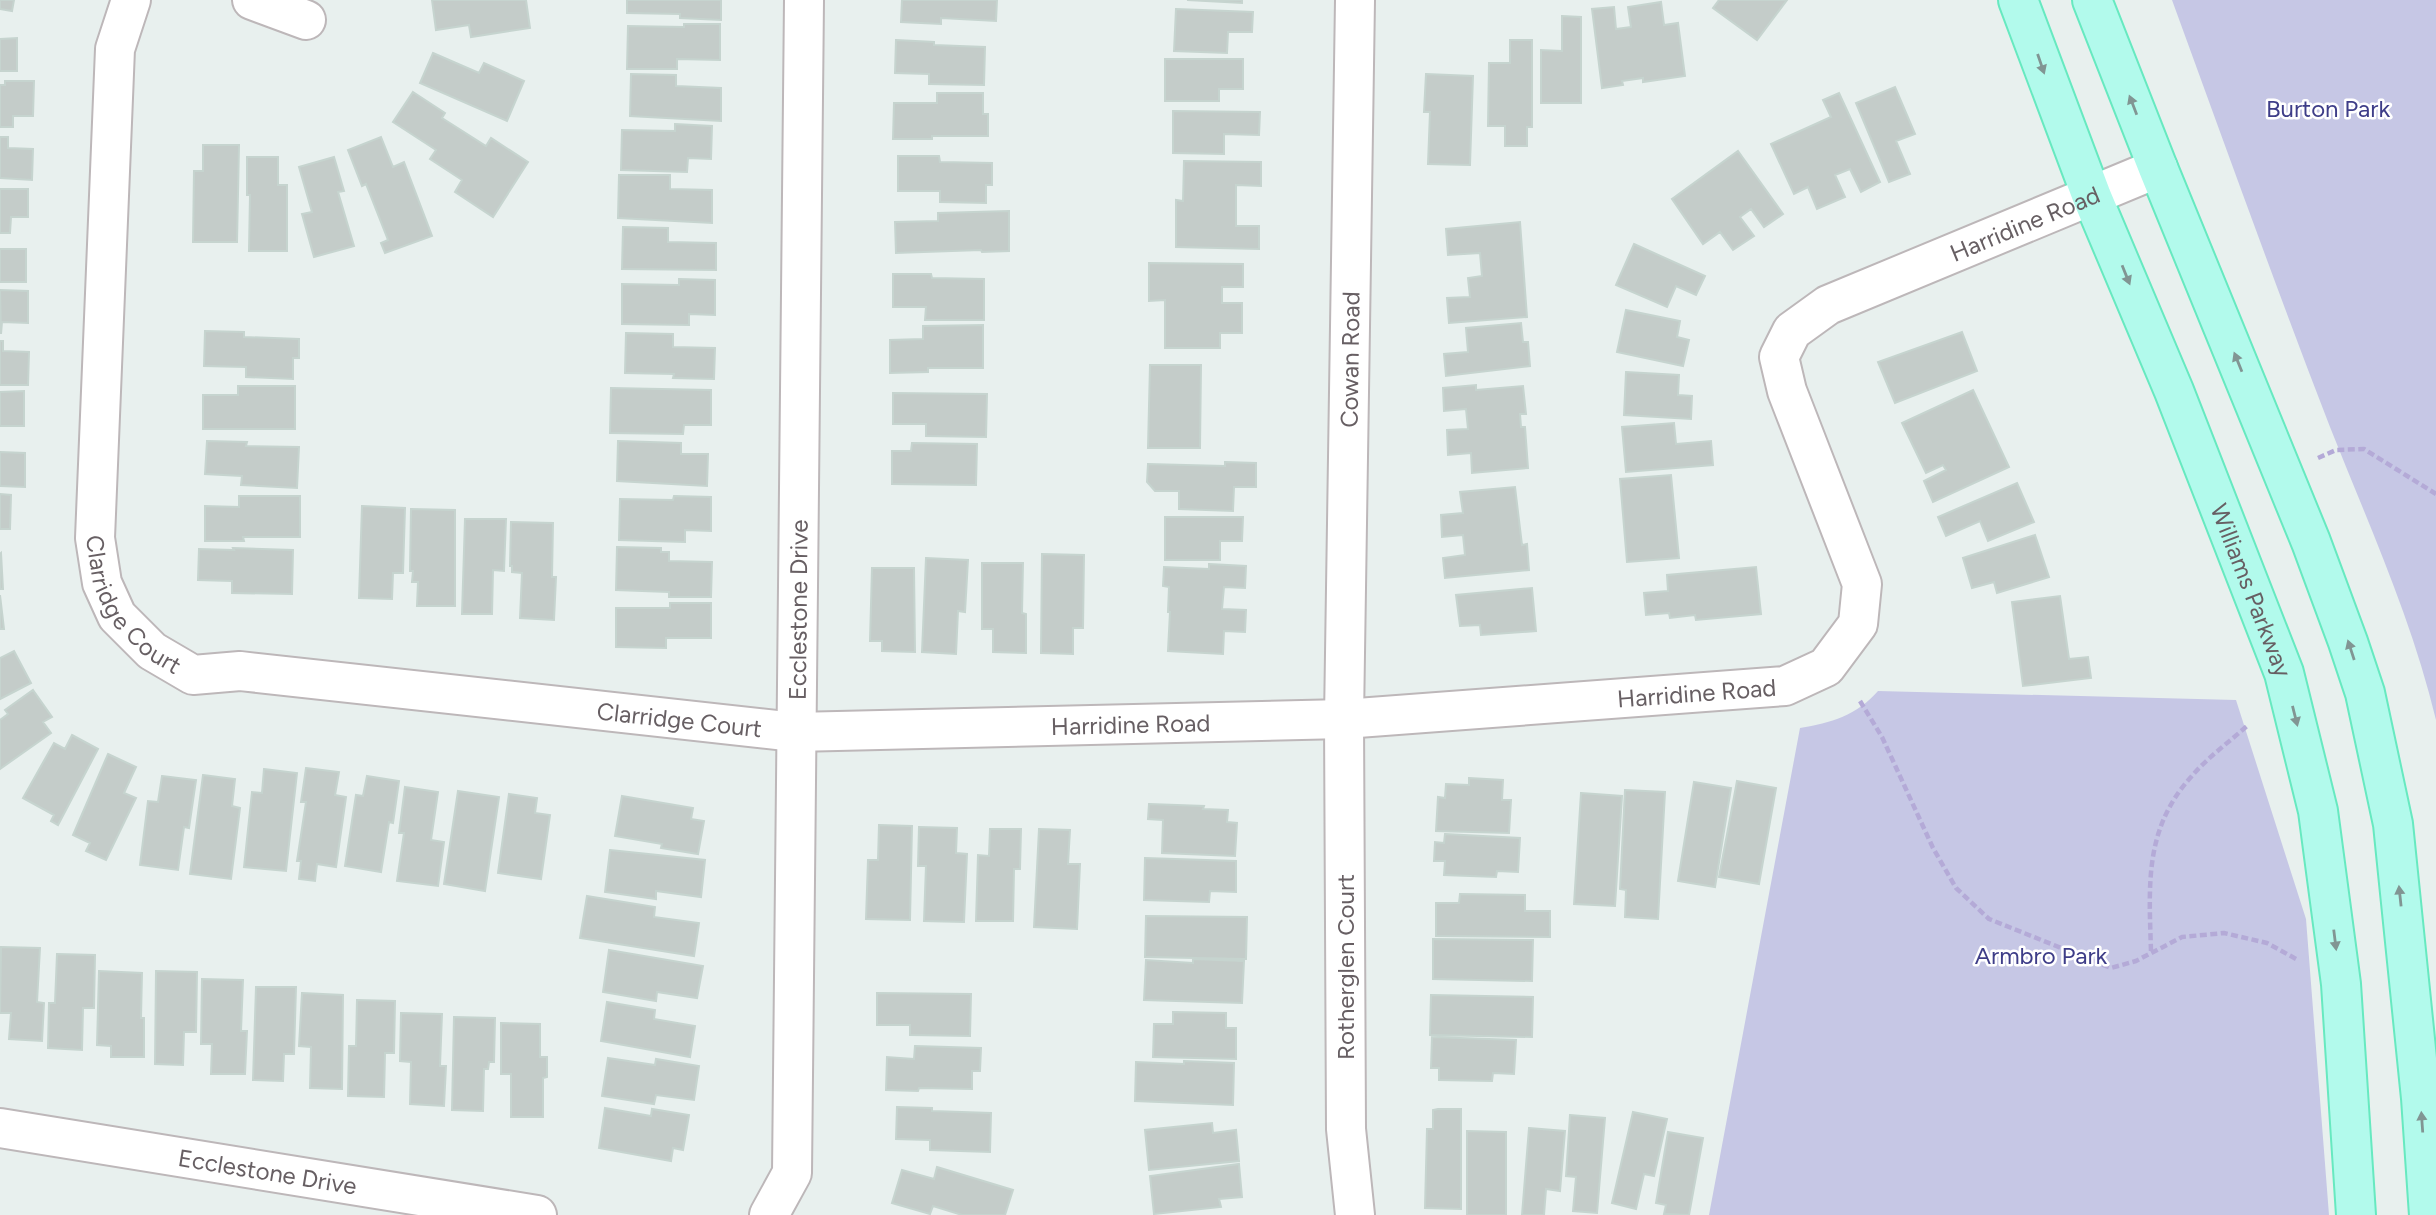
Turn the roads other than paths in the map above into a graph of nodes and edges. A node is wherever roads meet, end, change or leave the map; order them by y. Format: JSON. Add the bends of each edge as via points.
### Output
{"nodes":[{"id":1,"x":131,"y":0,"type":"edge"},
{"id":2,"x":252,"y":0,"type":"edge"},
{"id":3,"x":804,"y":0,"type":"edge"},
{"id":4,"x":1355,"y":0,"type":"edge"},
{"id":5,"x":2018,"y":0,"type":"edge"},
{"id":6,"x":2092,"y":0,"type":"edge"},
{"id":7,"x":306,"y":20,"type":"dead end"},
{"id":8,"x":2158,"y":168,"type":"junction"},
{"id":9,"x":2092,"y":197,"type":"junction"},
{"id":10,"x":1344,"y":719,"type":"junction"},
{"id":11,"x":795,"y":732,"type":"junction"},
{"id":12,"x":0,"y":1128,"type":"edge"},
{"id":13,"x":537,"y":1215,"type":"edge"},
{"id":14,"x":768,"y":1215,"type":"edge"},
{"id":15,"x":1355,"y":1215,"type":"edge"},
{"id":16,"x":2356,"y":1215,"type":"edge"},
{"id":17,"x":2429,"y":1215,"type":"edge"}],
"edges":[{"from":1,"to":11,"type":"street","name":"Clarridge Court","via":[[115,49],[96,538],[102,583],[117,617],[152,651],[193,675],[240,671]]},
{"from":2,"to":7,"type":"street"},
{"from":3,"to":11,"type":"street","name":"Ecclestone Drive"},
{"from":4,"to":10,"type":"street","name":"Cowan Road"},
{"from":5,"to":9,"type":"main road","name":"Williams Parkway","one_way":true},
{"from":8,"to":6,"type":"main road","one_way":true},
{"from":8,"to":9,"type":"street","name":"Harridine Road"},
{"from":17,"to":8,"type":"main road","one_way":true,"via":[[2393,824],[2365,693],[2311,542]]},
{"from":9,"to":10,"type":"street","name":"Harridine Road","via":[[1828,305],[1792,331],[1779,357],[1787,391],[1862,584],[1858,624],[1826,667],[1785,686]]},
{"from":9,"to":16,"type":"main road","name":"Williams Parkway","one_way":true,"via":[[2284,673],[2318,811],[2341,984]]},
{"from":10,"to":11,"type":"street","name":"Harridine Road"},
{"from":10,"to":15,"type":"street","name":"Rotherglen Court","via":[[1346,1129]]},
{"from":11,"to":14,"type":"street","name":"Ecclestone Drive","via":[[792,1173]]},
{"from":12,"to":13,"type":"street","name":"Ecclestone Drive"}]}
